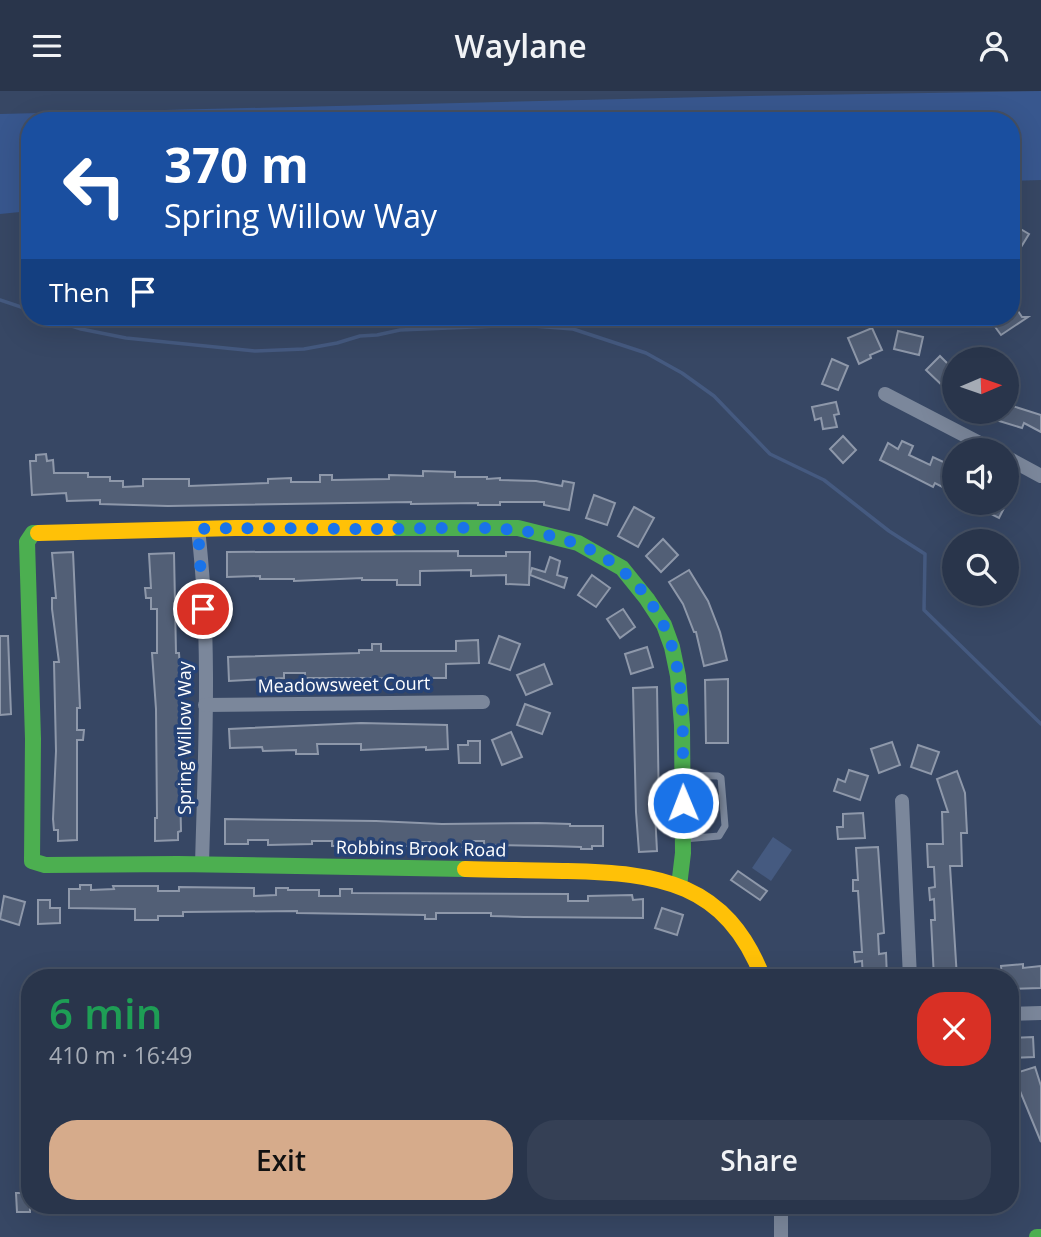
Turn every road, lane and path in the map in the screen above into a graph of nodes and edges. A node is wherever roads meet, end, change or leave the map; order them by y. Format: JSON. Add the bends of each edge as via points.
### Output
{"nodes":[{"id":1,"x":885,"y":394,"type":"dead end"},
{"id":2,"x":970,"y":438,"type":"edge"},
{"id":3,"x":1019,"y":464,"type":"edge"},
{"id":4,"x":1041,"y":476,"type":"edge"},
{"id":5,"x":198,"y":529,"type":"junction"},
{"id":6,"x":483,"y":702,"type":"dead end"},
{"id":7,"x":205,"y":705,"type":"junction"},
{"id":8,"x":683,"y":775,"type":"junction"},
{"id":9,"x":902,"y":801,"type":"dead end"},
{"id":10,"x":683,"y":839,"type":"junction"},
{"id":11,"x":202,"y":864,"type":"junction"},
{"id":12,"x":679,"y":886,"type":"junction"},
{"id":13,"x":760,"y":969,"type":"edge"},
{"id":14,"x":909,"y":969,"type":"edge"},
{"id":15,"x":1041,"y":1013,"type":"edge"},
{"id":16,"x":1019,"y":1014,"type":"edge"},
{"id":17,"x":780,"y":1214,"type":"edge"},
{"id":18,"x":781,"y":1237,"type":"edge"}],
"edges":[{"from":1,"to":2,"type":"street"},
{"from":3,"to":4,"type":"street"},
{"from":5,"to":7,"type":"street","name":"Spring Willow Way"},
{"from":5,"to":8,"type":"street","via":[[517,528],[578,543],[602,555],[622,568],[664,625],[678,676]]},
{"from":5,"to":11,"type":"street","name":"Robbins Brook Road","via":[[33,533],[27,542],[32,861],[45,865]]},
{"from":6,"to":7,"type":"street","name":"Meadowsweet Court"},
{"from":7,"to":11,"type":"street","name":"Spring Willow Way"},
{"from":8,"to":10,"type":"street"},
{"from":8,"to":10,"type":"lane","via":[[721,778],[725,826],[719,836]]},
{"from":9,"to":14,"type":"street"},
{"from":10,"to":12,"type":"street"},
{"from":11,"to":12,"type":"street","name":"Robbins Brook Road","via":[[623,872]]},
{"from":12,"to":13,"type":"street","name":"Robbins Brook Road","via":[[693,891],[736,927]]},
{"from":15,"to":16,"type":"street"},
{"from":17,"to":18,"type":"street"}]}
